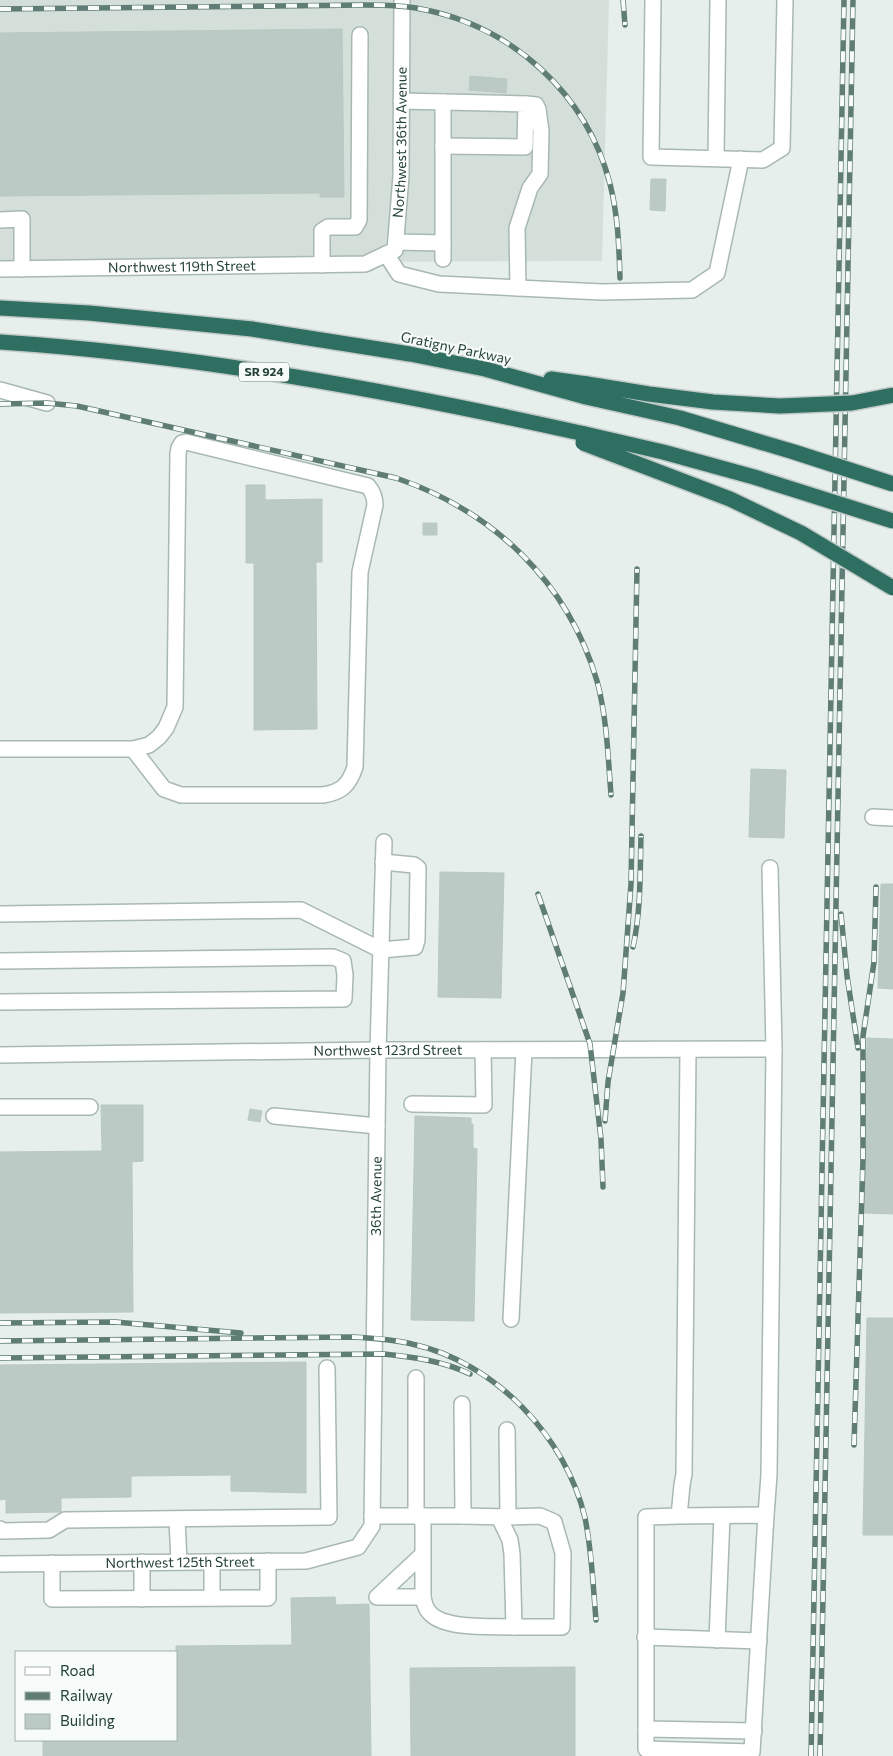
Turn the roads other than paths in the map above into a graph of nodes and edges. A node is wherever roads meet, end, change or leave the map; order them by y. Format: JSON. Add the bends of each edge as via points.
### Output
{"nodes":[{"id":1,"x":402,"y":0,"type":"edge"},
{"id":2,"x":653,"y":0,"type":"edge"},
{"id":3,"x":718,"y":0,"type":"edge"},
{"id":4,"x":785,"y":0,"type":"edge"},
{"id":5,"x":360,"y":35,"type":"dead end"},
{"id":6,"x":401,"y":101,"type":"junction"},
{"id":7,"x":443,"y":102,"type":"junction"},
{"id":8,"x":526,"y":104,"type":"junction"},
{"id":9,"x":443,"y":146,"type":"junction"},
{"id":10,"x":716,"y":158,"type":"junction"},
{"id":11,"x":741,"y":159,"type":"junction"},
{"id":12,"x":0,"y":220,"type":"edge"},
{"id":13,"x":396,"y":242,"type":"junction"},
{"id":14,"x":443,"y":243,"type":"junction"},
{"id":15,"x":386,"y":254,"type":"junction"},
{"id":16,"x":443,"y":259,"type":"dead end"},
{"id":17,"x":322,"y":264,"type":"junction"},
{"id":18,"x":0,"y":269,"type":"edge"},
{"id":19,"x":22,"y":269,"type":"junction"},
{"id":20,"x":518,"y":288,"type":"junction"},
{"id":21,"x":0,"y":308,"type":"edge"},
{"id":22,"x":0,"y":342,"type":"edge"},
{"id":23,"x":0,"y":390,"type":"edge"},
{"id":24,"x":587,"y":391,"type":"junction"},
{"id":25,"x":893,"y":396,"type":"edge"},
{"id":26,"x":47,"y":403,"type":"dead end"},
{"id":27,"x":584,"y":438,"type":"junction"},
{"id":28,"x":893,"y":484,"type":"edge"},
{"id":29,"x":893,"y":521,"type":"edge"},
{"id":30,"x":893,"y":588,"type":"edge"},
{"id":31,"x":133,"y":749,"type":"junction"},
{"id":32,"x":0,"y":750,"type":"edge"},
{"id":33,"x":874,"y":817,"type":"dead end"},
{"id":34,"x":893,"y":818,"type":"edge"},
{"id":35,"x":384,"y":842,"type":"dead end"},
{"id":36,"x":383,"y":862,"type":"junction"},
{"id":37,"x":770,"y":868,"type":"dead end"},
{"id":38,"x":0,"y":914,"type":"edge"},
{"id":39,"x":381,"y":950,"type":"junction"},
{"id":40,"x":0,"y":961,"type":"edge"},
{"id":41,"x":0,"y":1002,"type":"edge"},
{"id":42,"x":774,"y":1049,"type":"junction"},
{"id":43,"x":378,"y":1050,"type":"junction"},
{"id":44,"x":483,"y":1050,"type":"junction"},
{"id":45,"x":524,"y":1050,"type":"junction"},
{"id":46,"x":688,"y":1050,"type":"junction"},
{"id":47,"x":0,"y":1055,"type":"edge"},
{"id":48,"x":412,"y":1104,"type":"dead end"},
{"id":49,"x":90,"y":1106,"type":"dead end"},
{"id":50,"x":0,"y":1107,"type":"edge"},
{"id":51,"x":274,"y":1116,"type":"dead end"},
{"id":52,"x":377,"y":1126,"type":"junction"},
{"id":53,"x":511,"y":1319,"type":"dead end"},
{"id":54,"x":327,"y":1368,"type":"dead end"},
{"id":55,"x":416,"y":1378,"type":"dead end"},
{"id":56,"x":462,"y":1404,"type":"dead end"},
{"id":57,"x":507,"y":1430,"type":"dead end"},
{"id":58,"x":766,"y":1515,"type":"junction"},
{"id":59,"x":372,"y":1516,"type":"junction"},
{"id":60,"x":419,"y":1516,"type":"junction"},
{"id":61,"x":463,"y":1516,"type":"junction"},
{"id":62,"x":679,"y":1516,"type":"junction"},
{"id":63,"x":722,"y":1516,"type":"junction"},
{"id":64,"x":504,"y":1517,"type":"junction"},
{"id":65,"x":177,"y":1519,"type":"junction"},
{"id":66,"x":0,"y":1529,"type":"edge"},
{"id":67,"x":358,"y":1547,"type":"joint"},
{"id":68,"x":422,"y":1554,"type":"junction"},
{"id":69,"x":268,"y":1561,"type":"junction"},
{"id":70,"x":142,"y":1562,"type":"junction"},
{"id":71,"x":179,"y":1562,"type":"junction"},
{"id":72,"x":212,"y":1562,"type":"junction"},
{"id":73,"x":52,"y":1563,"type":"junction"},
{"id":74,"x":0,"y":1564,"type":"edge"},
{"id":75,"x":212,"y":1598,"type":"junction"},
{"id":76,"x":423,"y":1598,"type":"junction"},
{"id":77,"x":142,"y":1599,"type":"junction"},
{"id":78,"x":514,"y":1627,"type":"junction"},
{"id":79,"x":645,"y":1637,"type":"junction"},
{"id":80,"x":717,"y":1640,"type":"junction"},
{"id":81,"x":759,"y":1641,"type":"junction"},
{"id":82,"x":646,"y":1729,"type":"junction"},
{"id":83,"x":754,"y":1731,"type":"junction"}],
"edges":[{"from":1,"to":6,"type":"street","name":"Northwest 36th Avenue"},
{"from":2,"to":10,"type":"street","via":[[651,157]]},
{"from":3,"to":10,"type":"street"},
{"from":4,"to":11,"type":"street","via":[[782,148],[763,160]]},
{"from":5,"to":17,"type":"street","via":[[359,220],[355,227],[328,227],[322,231]]},
{"from":6,"to":7,"type":"street"},
{"from":6,"to":13,"type":"street","name":"Northwest 36th Avenue"},
{"from":7,"to":8,"type":"street"},
{"from":7,"to":9,"type":"street"},
{"from":8,"to":9,"type":"street","via":[[525,147]]},
{"from":8,"to":20,"type":"street","via":[[536,105],[538,109],[540,174],[530,188],[517,228]]},
{"from":9,"to":14,"type":"street"},
{"from":10,"to":11,"type":"street"},
{"from":11,"to":20,"type":"street","via":[[717,273],[692,290],[602,292]]},
{"from":12,"to":19,"type":"street","via":[[22,219]]},
{"from":13,"to":14,"type":"street"},
{"from":13,"to":15,"type":"street","via":[[395,250]]},
{"from":14,"to":16,"type":"street"},
{"from":15,"to":17,"type":"street","name":"Northwest 119th Street","via":[[365,264]]},
{"from":15,"to":20,"type":"street","via":[[399,274],[439,284]]},
{"from":17,"to":19,"type":"street","name":"Northwest 119th Street"},
{"from":18,"to":19,"type":"street","name":"Northwest 119th Street"},
{"from":21,"to":24,"type":"highway","name":"Gratigny Parkway","via":[[89,313],[252,330],[410,354]]},
{"from":22,"to":27,"type":"highway","number":"SR 924","via":[[226,365],[389,393],[526,421]]},
{"from":23,"to":26,"type":"street"},
{"from":24,"to":25,"type":"highway","bridge":true,"via":[[780,406],[852,403]]},
{"from":24,"to":28,"type":"highway","name":"Gratigny Parkway","bridge":true},
{"from":27,"to":29,"type":"highway","bridge":true,"via":[[664,452]]},
{"from":27,"to":30,"type":"highway","bridge":true,"via":[[730,498],[801,532]]},
{"from":31,"to":31,"type":"street","via":[[150,745],[159,737],[175,706],[178,454],[182,443],[368,486],[375,505],[360,572],[355,768],[348,784],[341,791],[323,795],[181,795],[164,789]]},
{"from":31,"to":32,"type":"street"},
{"from":33,"to":34,"type":"street"},
{"from":35,"to":36,"type":"street","name":"36th Avenue"},
{"from":36,"to":39,"type":"street","name":"36th Avenue"},
{"from":36,"to":39,"type":"street","via":[[414,864],[418,868],[417,940],[415,947]]},
{"from":37,"to":42,"type":"street"},
{"from":38,"to":39,"type":"street","via":[[301,910]]},
{"from":39,"to":43,"type":"street","name":"36th Avenue"},
{"from":40,"to":41,"type":"street","via":[[333,957],[343,961],[345,975],[344,999]]},
{"from":42,"to":46,"type":"street","name":"Northwest 123rd Street"},
{"from":42,"to":58,"type":"street"},
{"from":43,"to":44,"type":"street","name":"Northwest 123rd Street"},
{"from":43,"to":47,"type":"street","name":"Northwest 123rd Street"},
{"from":43,"to":52,"type":"street","name":"36th Avenue"},
{"from":44,"to":45,"type":"street","name":"Northwest 123rd Street"},
{"from":44,"to":48,"type":"street","via":[[484,1105]]},
{"from":45,"to":46,"type":"street","name":"Northwest 123rd Street"},
{"from":45,"to":53,"type":"street"},
{"from":46,"to":62,"type":"street","via":[[684,1474]]},
{"from":49,"to":50,"type":"street"},
{"from":51,"to":52,"type":"street"},
{"from":52,"to":59,"type":"street","name":"36th Avenue"},
{"from":54,"to":65,"type":"street","via":[[329,1517]]},
{"from":55,"to":60,"type":"street"},
{"from":56,"to":61,"type":"street"},
{"from":57,"to":64,"type":"street"},
{"from":58,"to":63,"type":"street"},
{"from":58,"to":81,"type":"street"},
{"from":59,"to":60,"type":"street"},
{"from":59,"to":67,"type":"street","name":"36th Avenue","via":[[372,1526]]},
{"from":60,"to":61,"type":"street"},
{"from":60,"to":68,"type":"street"},
{"from":61,"to":64,"type":"street"},
{"from":62,"to":63,"type":"street"},
{"from":62,"to":79,"type":"street","via":[[646,1517]]},
{"from":63,"to":80,"type":"street"},
{"from":64,"to":78,"type":"street","via":[[512,1554]]},
{"from":64,"to":78,"type":"street","via":[[540,1516],[554,1522],[563,1553],[562,1627]]},
{"from":65,"to":66,"type":"street","via":[[64,1520],[49,1530]]},
{"from":65,"to":71,"type":"street"},
{"from":67,"to":69,"type":"street","name":"Northwest 125th Street","via":[[306,1560]]},
{"from":68,"to":76,"type":"street"},
{"from":68,"to":76,"type":"street","via":[[377,1597]]},
{"from":69,"to":72,"type":"street","name":"Northwest 125th Street"},
{"from":69,"to":75,"type":"street","via":[[268,1598]]},
{"from":70,"to":71,"type":"street","name":"Northwest 125th Street"},
{"from":70,"to":73,"type":"street","name":"Northwest 125th Street"},
{"from":70,"to":77,"type":"street"},
{"from":71,"to":72,"type":"street","name":"Northwest 125th Street"},
{"from":72,"to":75,"type":"street"},
{"from":73,"to":74,"type":"street","name":"Northwest 125th Street"},
{"from":73,"to":77,"type":"street","via":[[52,1599]]},
{"from":75,"to":77,"type":"street"},
{"from":76,"to":78,"type":"street","via":[[428,1612],[450,1624]]},
{"from":79,"to":80,"type":"street"},
{"from":79,"to":82,"type":"street"},
{"from":80,"to":81,"type":"street"},
{"from":81,"to":83,"type":"street"},
{"from":82,"to":83,"type":"street"},
{"from":82,"to":83,"type":"street","via":[[646,1749],[752,1752]]}]}
